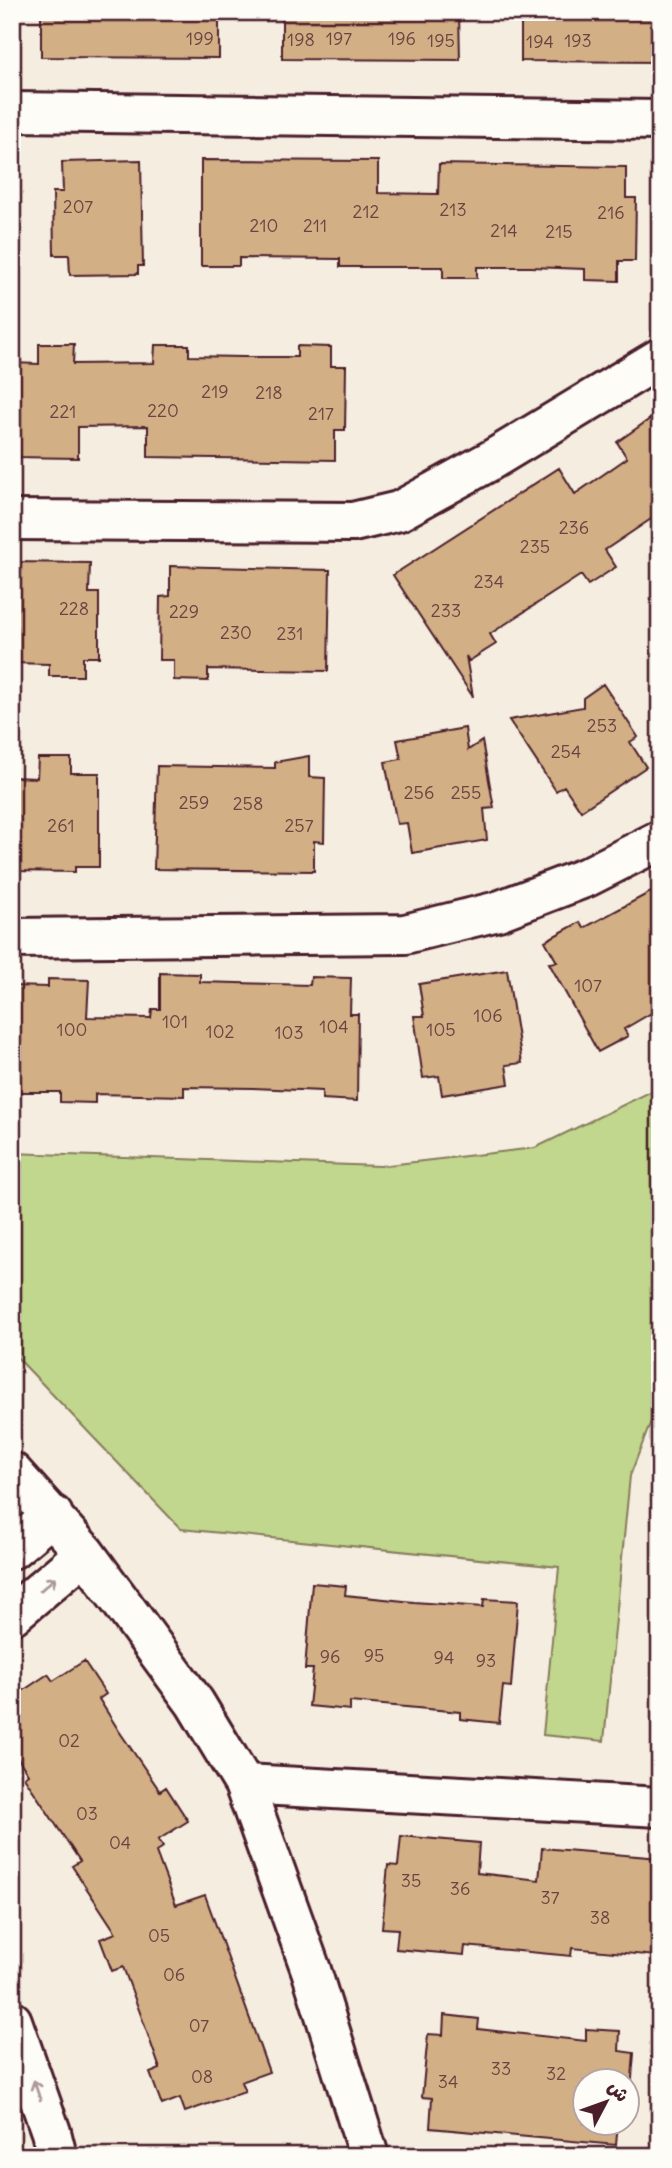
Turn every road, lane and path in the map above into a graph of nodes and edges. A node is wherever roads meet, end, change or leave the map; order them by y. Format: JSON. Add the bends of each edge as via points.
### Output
{"nodes":[{"id":1,"x":12,"y":112,"type":"edge"},
{"id":2,"x":660,"y":120,"type":"edge"},
{"id":3,"x":660,"y":358,"type":"edge"},
{"id":4,"x":12,"y":520,"type":"edge"},
{"id":5,"x":660,"y":839,"type":"edge"},
{"id":6,"x":12,"y":938,"type":"edge"},
{"id":7,"x":12,"y":1472,"type":"edge"},
{"id":8,"x":53,"y":1515,"type":"junction"},
{"id":9,"x":12,"y":1549,"type":"edge"},
{"id":10,"x":85,"y":1553,"type":"junction"},
{"id":11,"x":12,"y":1615,"type":"edge"},
{"id":12,"x":244,"y":1783,"type":"junction"},
{"id":13,"x":660,"y":1807,"type":"edge"},
{"id":14,"x":12,"y":2021,"type":"edge"},
{"id":15,"x":57,"y":2156,"type":"edge"},
{"id":16,"x":369,"y":2156,"type":"edge"}],
"edges":[{"from":1,"to":2,"type":"street"},
{"from":3,"to":4,"type":"street","via":[[399,510],[353,522]]},
{"from":5,"to":6,"type":"street","via":[[587,877],[498,911],[405,934]]},
{"from":7,"to":8,"type":"street"},
{"from":8,"to":9,"type":"street"},
{"from":8,"to":10,"type":"street"},
{"from":11,"to":10,"type":"street","one_way":true},
{"from":10,"to":12,"type":"street","via":[[195,1703]]},
{"from":12,"to":13,"type":"street"},
{"from":12,"to":16,"type":"street","via":[[311,1970]]},
{"from":15,"to":14,"type":"street","one_way":true}]}
